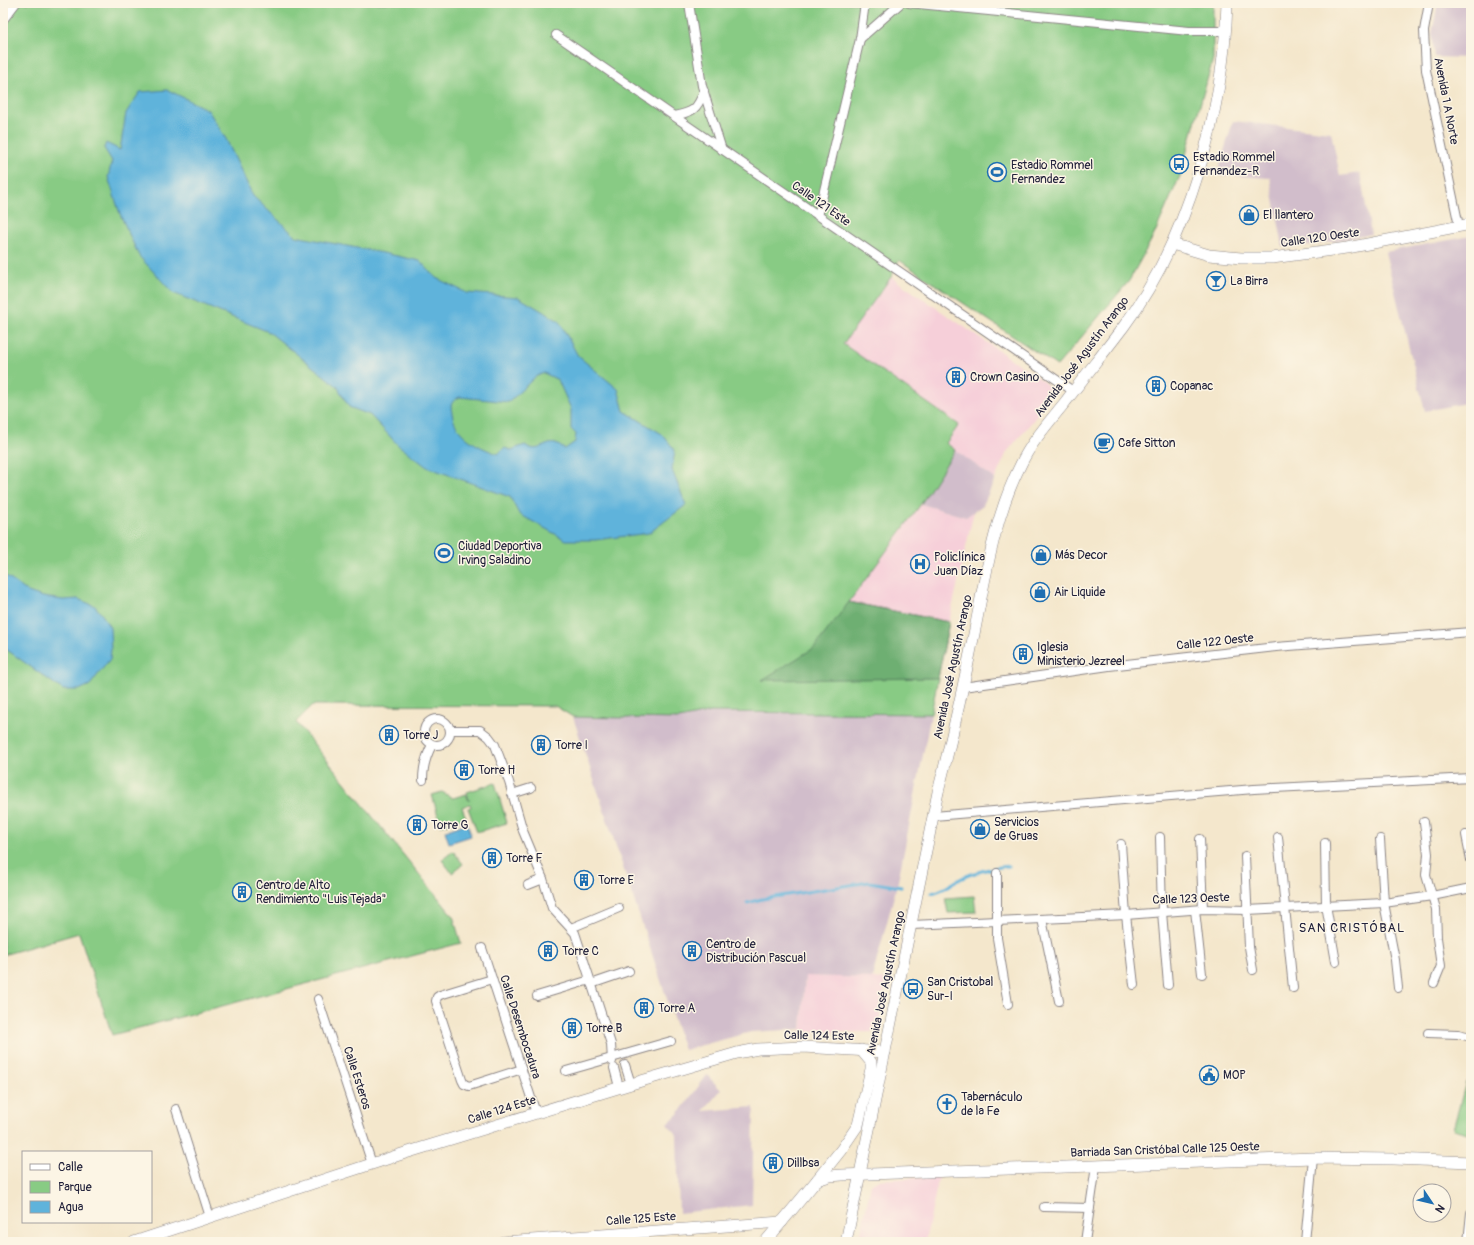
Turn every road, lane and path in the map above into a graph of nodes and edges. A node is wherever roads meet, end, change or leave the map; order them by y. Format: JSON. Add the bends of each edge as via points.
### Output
{"nodes":[{"id":1,"x":16,"y":3,"type":"edge"},
{"id":2,"x":689,"y":3,"type":"edge"},
{"id":3,"x":865,"y":3,"type":"edge"},
{"id":4,"x":901,"y":3,"type":"edge"},
{"id":5,"x":909,"y":3,"type":"edge"},
{"id":6,"x":1227,"y":3,"type":"edge"},
{"id":7,"x":1429,"y":3,"type":"edge"},
{"id":8,"x":3,"y":20,"type":"edge"},
{"id":9,"x":1226,"y":31,"type":"junction"},
{"id":10,"x":556,"y":35,"type":"dead end"},
{"id":11,"x":860,"y":38,"type":"junction"},
{"id":12,"x":704,"y":91,"type":"junction"},
{"id":13,"x":674,"y":116,"type":"junction"},
{"id":14,"x":722,"y":150,"type":"junction"},
{"id":15,"x":818,"y":216,"type":"junction"},
{"id":16,"x":1471,"y":224,"type":"edge"},
{"id":17,"x":1459,"y":226,"type":"junction"},
{"id":18,"x":1172,"y":244,"type":"junction"},
{"id":19,"x":1073,"y":391,"type":"junction"},
{"id":20,"x":1471,"y":632,"type":"edge"},
{"id":21,"x":963,"y":687,"type":"junction"},
{"id":22,"x":450,"y":730,"type":"junction"},
{"id":23,"x":432,"y":745,"type":"junction"},
{"id":24,"x":1471,"y":778,"type":"edge"},
{"id":25,"x":423,"y":780,"type":"dead end"},
{"id":26,"x":531,"y":788,"type":"dead end"},
{"id":27,"x":512,"y":794,"type":"junction"},
{"id":28,"x":934,"y":816,"type":"junction"},
{"id":29,"x":1424,"y":822,"type":"dead end"},
{"id":30,"x":1466,"y":835,"type":"dead end"},
{"id":31,"x":1160,"y":837,"type":"dead end"},
{"id":32,"x":1278,"y":837,"type":"dead end"},
{"id":33,"x":1200,"y":839,"type":"dead end"},
{"id":34,"x":1380,"y":839,"type":"dead end"},
{"id":35,"x":1325,"y":843,"type":"dead end"},
{"id":36,"x":1121,"y":844,"type":"dead end"},
{"id":37,"x":1245,"y":856,"type":"dead end"},
{"id":38,"x":1471,"y":860,"type":"edge"},
{"id":39,"x":997,"y":873,"type":"dead end"},
{"id":40,"x":543,"y":879,"type":"junction"},
{"id":41,"x":528,"y":885,"type":"dead end"},
{"id":42,"x":1471,"y":888,"type":"edge"},
{"id":43,"x":1432,"y":896,"type":"junction"},
{"id":44,"x":1384,"y":903,"type":"junction"},
{"id":45,"x":1326,"y":905,"type":"junction"},
{"id":46,"x":619,"y":908,"type":"dead end"},
{"id":47,"x":1285,"y":908,"type":"junction"},
{"id":48,"x":1199,"y":910,"type":"junction"},
{"id":49,"x":1247,"y":910,"type":"junction"},
{"id":50,"x":1162,"y":912,"type":"junction"},
{"id":51,"x":1126,"y":915,"type":"junction"},
{"id":52,"x":1042,"y":918,"type":"junction"},
{"id":53,"x":997,"y":921,"type":"junction"},
{"id":54,"x":912,"y":925,"type":"junction"},
{"id":55,"x":571,"y":928,"type":"junction"},
{"id":56,"x":482,"y":948,"type":"dead end"},
{"id":57,"x":1336,"y":962,"type":"dead end"},
{"id":58,"x":1252,"y":970,"type":"dead end"},
{"id":59,"x":629,"y":972,"type":"dead end"},
{"id":60,"x":1202,"y":974,"type":"dead end"},
{"id":61,"x":492,"y":980,"type":"junction"},
{"id":62,"x":591,"y":982,"type":"junction"},
{"id":63,"x":1434,"y":983,"type":"dead end"},
{"id":64,"x":1134,"y":985,"type":"dead end"},
{"id":65,"x":1168,"y":985,"type":"dead end"},
{"id":66,"x":1293,"y":988,"type":"dead end"},
{"id":67,"x":1398,"y":988,"type":"dead end"},
{"id":68,"x":537,"y":996,"type":"dead end"},
{"id":69,"x":318,"y":999,"type":"dead end"},
{"id":70,"x":1059,"y":1001,"type":"dead end"},
{"id":71,"x":1008,"y":1004,"type":"dead end"},
{"id":72,"x":1428,"y":1033,"type":"dead end"},
{"id":73,"x":1471,"y":1037,"type":"edge"},
{"id":74,"x":671,"y":1041,"type":"dead end"},
{"id":75,"x":611,"y":1044,"type":"junction"},
{"id":76,"x":862,"y":1050,"type":"junction"},
{"id":77,"x":885,"y":1052,"type":"junction"},
{"id":78,"x":623,"y":1059,"type":"junction"},
{"id":79,"x":613,"y":1062,"type":"junction"},
{"id":80,"x":522,"y":1069,"type":"junction"},
{"id":81,"x":566,"y":1071,"type":"dead end"},
{"id":82,"x":630,"y":1084,"type":"junction"},
{"id":83,"x":619,"y":1087,"type":"junction"},
{"id":84,"x":176,"y":1109,"type":"dead end"},
{"id":85,"x":536,"y":1113,"type":"junction"},
{"id":86,"x":1313,"y":1158,"type":"junction"},
{"id":87,"x":1471,"y":1162,"type":"edge"},
{"id":88,"x":372,"y":1164,"type":"junction"},
{"id":89,"x":1096,"y":1166,"type":"junction"},
{"id":90,"x":861,"y":1175,"type":"junction"},
{"id":91,"x":817,"y":1180,"type":"junction"},
{"id":92,"x":1044,"y":1207,"type":"dead end"},
{"id":93,"x":1090,"y":1208,"type":"junction"},
{"id":94,"x":1471,"y":1213,"type":"edge"},
{"id":95,"x":210,"y":1217,"type":"junction"},
{"id":96,"x":782,"y":1222,"type":"junction"},
{"id":97,"x":754,"y":1224,"type":"junction"},
{"id":98,"x":134,"y":1242,"type":"edge"},
{"id":99,"x":503,"y":1242,"type":"edge"},
{"id":100,"x":762,"y":1242,"type":"edge"},
{"id":101,"x":765,"y":1242,"type":"edge"},
{"id":102,"x":846,"y":1242,"type":"edge"},
{"id":103,"x":1085,"y":1242,"type":"edge"},
{"id":104,"x":1305,"y":1242,"type":"edge"},
{"id":105,"x":1468,"y":1242,"type":"edge"}],
"edges":[{"from":1,"to":8,"type":"street"},
{"from":2,"to":12,"type":"street"},
{"from":3,"to":11,"type":"street"},
{"from":4,"to":11,"type":"street"},
{"from":5,"to":9,"type":"street","via":[[1189,32]]},
{"from":6,"to":9,"type":"main road","name":"Avenida José Agustín Arango"},
{"from":7,"to":17,"type":"street","name":"Avenida 1 A Norte","via":[[1424,31],[1426,70]]},
{"from":9,"to":18,"type":"main road","name":"Avenida José Agustín Arango","via":[[1215,103],[1202,163]]},
{"from":10,"to":13,"type":"street","name":"Calle 121 Este"},
{"from":11,"to":15,"type":"street"},
{"from":12,"to":13,"type":"street","via":[[699,103],[689,113]]},
{"from":12,"to":14,"type":"street"},
{"from":13,"to":14,"type":"street","name":"Calle 121 Este"},
{"from":14,"to":15,"type":"street","name":"Calle 121 Este"},
{"from":15,"to":19,"type":"street","name":"Calle 121 Este"},
{"from":16,"to":17,"type":"main road","name":"Calle 120 Oeste"},
{"from":17,"to":18,"type":"main road","name":"Calle 120 Oeste","via":[[1347,248],[1272,258],[1210,255]]},
{"from":18,"to":19,"type":"main road","name":"Avenida José Agustín Arango","via":[[1150,288]]},
{"from":19,"to":21,"type":"main road","name":"Avenida José Agustín Arango","via":[[1029,449],[1002,510],[992,546]]},
{"from":20,"to":21,"type":"street","name":"Calle 122 Oeste","via":[[1276,647],[1109,666]]},
{"from":21,"to":28,"type":"main road","name":"Avenida José Agustín Arango"},
{"from":22,"to":23,"type":"street","via":[[450,735],[443,744]]},
{"from":22,"to":23,"type":"street","via":[[448,724],[438,718],[427,722],[423,730],[425,739]]},
{"from":22,"to":27,"type":"street","via":[[480,730],[489,736],[495,745]]},
{"from":23,"to":25,"type":"street","via":[[421,769]]},
{"from":24,"to":28,"type":"street","via":[[1254,789]]},
{"from":26,"to":27,"type":"street"},
{"from":27,"to":40,"type":"street","via":[[523,831]]},
{"from":28,"to":54,"type":"main road","name":"Avenida José Agustín Arango"},
{"from":29,"to":43,"type":"street","via":[[1428,854],[1426,875]]},
{"from":30,"to":38,"type":"street"},
{"from":31,"to":50,"type":"street"},
{"from":32,"to":47,"type":"street"},
{"from":33,"to":48,"type":"street"},
{"from":34,"to":44,"type":"street"},
{"from":35,"to":45,"type":"street"},
{"from":36,"to":51,"type":"street"},
{"from":37,"to":49,"type":"street"},
{"from":39,"to":53,"type":"street"},
{"from":40,"to":41,"type":"street"},
{"from":40,"to":55,"type":"street","via":[[552,908]]},
{"from":42,"to":43,"type":"street","name":"Calle 123 Oeste"},
{"from":43,"to":44,"type":"street","name":"Calle 123 Oeste"},
{"from":43,"to":63,"type":"street","via":[[1436,909],[1441,966]]},
{"from":44,"to":45,"type":"street","name":"Calle 123 Oeste"},
{"from":44,"to":67,"type":"street"},
{"from":45,"to":47,"type":"street","name":"Calle 123 Oeste"},
{"from":45,"to":57,"type":"street"},
{"from":46,"to":55,"type":"street"},
{"from":47,"to":49,"type":"street","name":"Calle 123 Oeste"},
{"from":47,"to":66,"type":"street"},
{"from":48,"to":49,"type":"street","name":"Calle 123 Oeste"},
{"from":48,"to":50,"type":"street","name":"Calle 123 Oeste"},
{"from":48,"to":60,"type":"street"},
{"from":49,"to":58,"type":"street"},
{"from":50,"to":51,"type":"street","name":"Calle 123 Oeste"},
{"from":50,"to":65,"type":"street"},
{"from":51,"to":52,"type":"street","name":"Calle 123 Oeste"},
{"from":51,"to":64,"type":"street"},
{"from":52,"to":53,"type":"street","name":"Calle 123 Oeste"},
{"from":52,"to":70,"type":"street"},
{"from":53,"to":54,"type":"street","name":"Calle 123 Oeste"},
{"from":53,"to":71,"type":"street","via":[[997,938]]},
{"from":54,"to":77,"type":"main road","name":"Avenida José Agustín Arango"},
{"from":55,"to":62,"type":"street","via":[[575,933]]},
{"from":56,"to":61,"type":"street","name":"Calle Desembocadura"},
{"from":59,"to":62,"type":"street"},
{"from":61,"to":80,"type":"street","name":"Calle Desembocadura"},
{"from":61,"to":80,"type":"street","via":[[437,997],[436,1001],[462,1080],[469,1086]]},
{"from":62,"to":68,"type":"street"},
{"from":62,"to":75,"type":"street"},
{"from":69,"to":88,"type":"street","name":"Calle Esteros"},
{"from":72,"to":73,"type":"street"},
{"from":74,"to":78,"type":"street"},
{"from":75,"to":78,"type":"street"},
{"from":75,"to":79,"type":"street"},
{"from":76,"to":77,"type":"main road","name":"Calle 124 Este"},
{"from":76,"to":82,"type":"main road","name":"Calle 124 Este","via":[[803,1047],[758,1049]]},
{"from":76,"to":91,"type":"main road","via":[[868,1056],[872,1069],[858,1125]]},
{"from":77,"to":90,"type":"main road","name":"Avenida José Agustín Arango"},
{"from":78,"to":79,"type":"street"},
{"from":78,"to":82,"type":"street"},
{"from":79,"to":81,"type":"street"},
{"from":79,"to":83,"type":"street"},
{"from":80,"to":85,"type":"street","name":"Calle Desembocadura"},
{"from":82,"to":83,"type":"main road","name":"Calle 124 Este"},
{"from":83,"to":85,"type":"main road","name":"Calle 124 Este"},
{"from":84,"to":95,"type":"street"},
{"from":85,"to":88,"type":"main road","name":"Calle 124 Este"},
{"from":86,"to":87,"type":"main road","name":"Barriada San Cristóbal Calle 125 Oeste"},
{"from":86,"to":89,"type":"main road","name":"Barriada San Cristóbal Calle 125 Oeste"},
{"from":86,"to":104,"type":"street"},
{"from":88,"to":95,"type":"main road","name":"Calle 124 Este"},
{"from":89,"to":90,"type":"main road","name":"Barriada San Cristóbal Calle 125 Oeste"},
{"from":89,"to":93,"type":"street"},
{"from":90,"to":91,"type":"main road","name":"Barriada San Cristóbal Calle 125 Oeste","via":[[830,1176]]},
{"from":90,"to":102,"type":"main road","name":"Avenida José Agustín Arango"},
{"from":91,"to":96,"type":"main road"},
{"from":92,"to":93,"type":"street"},
{"from":93,"to":103,"type":"street"},
{"from":94,"to":105,"type":"street"},
{"from":95,"to":98,"type":"main road","name":"Calle 124 Este"},
{"from":96,"to":97,"type":"main road","name":"Calle 125 Este"},
{"from":96,"to":101,"type":"main road"},
{"from":97,"to":99,"type":"main road","name":"Calle 125 Este"},
{"from":97,"to":100,"type":"main road","via":[[762,1235]]}]}
